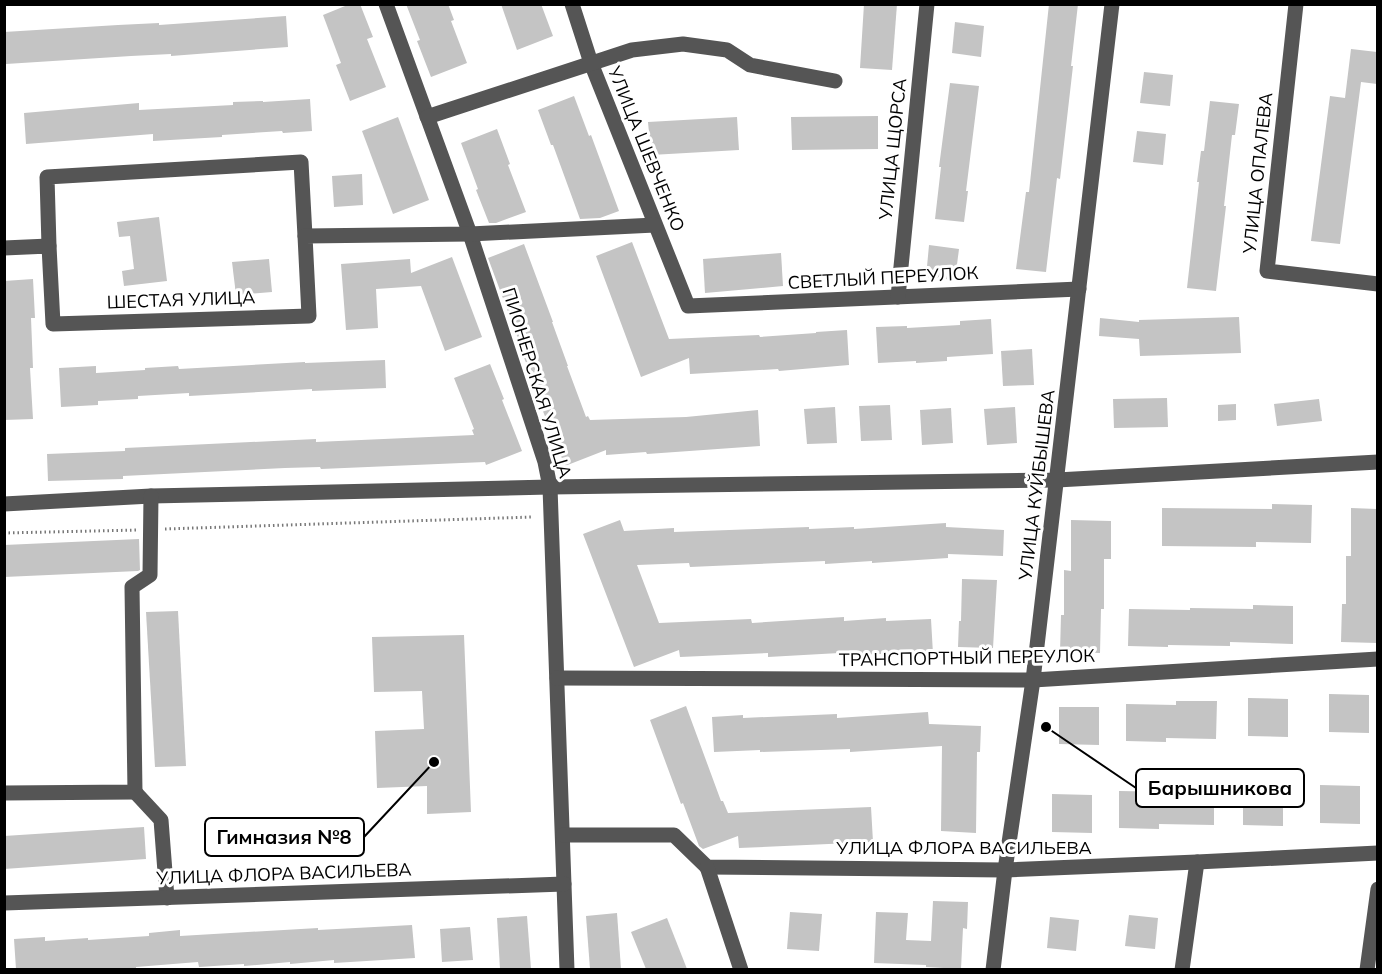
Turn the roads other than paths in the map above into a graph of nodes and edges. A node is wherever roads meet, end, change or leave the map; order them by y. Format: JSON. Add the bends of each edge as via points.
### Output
{"nodes":[{"id":1,"x":386,"y":4,"type":"edge"},
{"id":2,"x":572,"y":4,"type":"edge"},
{"id":3,"x":927,"y":4,"type":"edge"},
{"id":4,"x":1112,"y":4,"type":"edge"},
{"id":5,"x":1296,"y":4,"type":"edge"},
{"id":6,"x":591,"y":63,"type":"junction"},
{"id":7,"x":835,"y":81,"type":"dead end"},
{"id":8,"x":427,"y":117,"type":"junction"},
{"id":9,"x":655,"y":225,"type":"junction"},
{"id":10,"x":470,"y":234,"type":"junction"},
{"id":11,"x":305,"y":236,"type":"junction"},
{"id":12,"x":49,"y":246,"type":"junction"},
{"id":13,"x":4,"y":248,"type":"edge"},
{"id":14,"x":1377,"y":284,"type":"edge"},
{"id":15,"x":1079,"y":289,"type":"junction"},
{"id":16,"x":898,"y":297,"type":"junction"},
{"id":17,"x":688,"y":306,"type":"joint"},
{"id":18,"x":1377,"y":462,"type":"edge"},
{"id":19,"x":1057,"y":480,"type":"junction"},
{"id":20,"x":550,"y":487,"type":"junction"},
{"id":21,"x":151,"y":496,"type":"junction"},
{"id":22,"x":4,"y":504,"type":"edge"},
{"id":23,"x":1377,"y":659,"type":"edge"},
{"id":24,"x":557,"y":678,"type":"junction"},
{"id":25,"x":1033,"y":680,"type":"junction"},
{"id":26,"x":135,"y":792,"type":"junction"},
{"id":27,"x":4,"y":793,"type":"edge"},
{"id":28,"x":563,"y":835,"type":"junction"},
{"id":29,"x":1377,"y":853,"type":"edge"},
{"id":30,"x":1197,"y":862,"type":"junction"},
{"id":31,"x":707,"y":867,"type":"junction"},
{"id":32,"x":1005,"y":870,"type":"junction"},
{"id":33,"x":564,"y":884,"type":"junction"},
{"id":34,"x":1377,"y":889,"type":"edge"},
{"id":35,"x":167,"y":898,"type":"junction"},
{"id":36,"x":4,"y":903,"type":"edge"},
{"id":37,"x":567,"y":969,"type":"edge"},
{"id":38,"x":741,"y":969,"type":"edge"},
{"id":39,"x":993,"y":969,"type":"edge"},
{"id":40,"x":1182,"y":969,"type":"edge"},
{"id":41,"x":1367,"y":969,"type":"edge"}],
"edges":[{"from":1,"to":8,"type":"street","name":"ПИОНЕРСКАЯ УЛИЦА"},
{"from":2,"to":6,"type":"street","name":"УЛИЦА ШЕВЧЕНКО"},
{"from":3,"to":16,"type":"street","name":"УЛИЦА ЩОРСА"},
{"from":4,"to":15,"type":"street","name":"УЛИЦА КУЙБЫШЕВА"},
{"from":5,"to":14,"type":"street","name":"УЛИЦА ОПАЛЕВА","via":[[1267,271]]},
{"from":6,"to":7,"type":"street","via":[[632,50],[682,44],[727,50],[750,65]]},
{"from":6,"to":8,"type":"street"},
{"from":6,"to":9,"type":"street","name":"УЛИЦА ШЕВЧЕНКО"},
{"from":8,"to":10,"type":"street","name":"ПИОНЕРСКАЯ УЛИЦА"},
{"from":9,"to":10,"type":"street"},
{"from":9,"to":17,"type":"street","name":"УЛИЦА ШЕВЧЕНКО"},
{"from":10,"to":11,"type":"street"},
{"from":10,"to":20,"type":"street","name":"ПИОНЕРСКАЯ УЛИЦА"},
{"from":11,"to":12,"type":"street","name":"ШЕСТАЯ УЛИЦА","via":[[301,162],[47,177]]},
{"from":11,"to":12,"type":"street","name":"ШЕСТАЯ УЛИЦА","via":[[309,316],[53,324]]},
{"from":12,"to":13,"type":"street"},
{"from":15,"to":16,"type":"street","name":"СВЕТЛЫЙ ПЕРЕУЛОК"},
{"from":15,"to":19,"type":"street","name":"УЛИЦА КУЙБЫШЕВА"},
{"from":16,"to":17,"type":"street","name":"СВЕТЛЫЙ ПЕРЕУЛОК"},
{"from":18,"to":19,"type":"street"},
{"from":19,"to":20,"type":"street"},
{"from":19,"to":25,"type":"street","name":"УЛИЦА КУЙБЫШЕВА"},
{"from":20,"to":21,"type":"street"},
{"from":20,"to":24,"type":"street","name":"ПИОНЕРСКАЯ УЛИЦА"},
{"from":21,"to":22,"type":"street"},
{"from":21,"to":26,"type":"street","via":[[150,575],[132,587]]},
{"from":23,"to":25,"type":"street","name":"ТРАНСПОРТНЫЙ ПЕРЕУЛОК"},
{"from":24,"to":25,"type":"street","name":"ТРАНСПОРТНЫЙ ПЕРЕУЛОК"},
{"from":24,"to":28,"type":"street","name":"ПИОНЕРСКАЯ УЛИЦА"},
{"from":25,"to":32,"type":"street","name":"УЛИЦА КУЙБЫШЕВА"},
{"from":26,"to":27,"type":"street"},
{"from":26,"to":35,"type":"street","via":[[161,820]]},
{"from":28,"to":31,"type":"street","via":[[674,835]]},
{"from":28,"to":33,"type":"street","name":"ПИОНЕРСКАЯ УЛИЦА"},
{"from":29,"to":30,"type":"street","name":"УЛИЦА ФЛОРА ВАСИЛЬЕВА"},
{"from":30,"to":32,"type":"street","name":"УЛИЦА ФЛОРА ВАСИЛЬЕВА"},
{"from":30,"to":40,"type":"street"},
{"from":31,"to":32,"type":"street","name":"УЛИЦА ФЛОРА ВАСИЛЬЕВА"},
{"from":31,"to":38,"type":"street"},
{"from":32,"to":39,"type":"street","name":"УЛИЦА КУЙБЫШЕВА"},
{"from":33,"to":35,"type":"street","name":"УЛИЦА ФЛОРА ВАСИЛЬЕВА"},
{"from":33,"to":37,"type":"street","name":"ПИОНЕРСКАЯ УЛИЦА"},
{"from":34,"to":41,"type":"street"},
{"from":35,"to":36,"type":"street","name":"УЛИЦА ФЛОРА ВАСИЛЬЕВА"}]}
